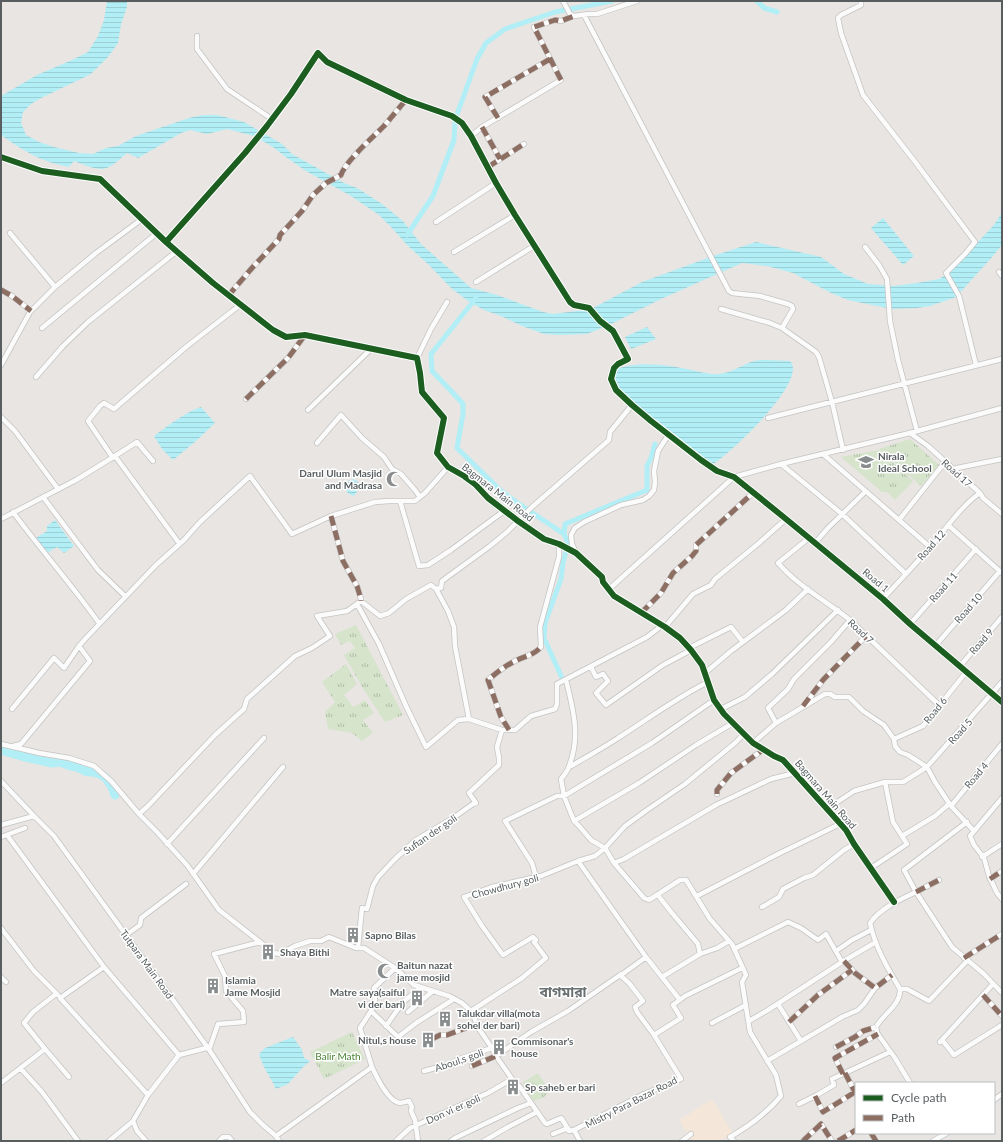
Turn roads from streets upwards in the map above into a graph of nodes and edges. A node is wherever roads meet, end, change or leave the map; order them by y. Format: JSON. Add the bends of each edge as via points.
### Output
{"nodes":[{"id":1,"x":637,"y":1,"type":"edge"},
{"id":2,"x":861,"y":1,"type":"edge"},
{"id":3,"x":564,"y":2,"type":"edge"},
{"id":4,"x":627,"y":3,"type":"edge"},
{"id":5,"x":572,"y":15,"type":"junction"},
{"id":6,"x":584,"y":15,"type":"junction"},
{"id":7,"x":197,"y":36,"type":"dead end"},
{"id":8,"x":550,"y":59,"type":"junction"},
{"id":9,"x":406,"y":100,"type":"junction"},
{"id":10,"x":498,"y":118,"type":"junction"},
{"id":11,"x":272,"y":119,"type":"junction"},
{"id":12,"x":482,"y":127,"type":"junction"},
{"id":13,"x":471,"y":136,"type":"junction"},
{"id":14,"x":524,"y":144,"type":"dead end"},
{"id":15,"x":1,"y":157,"type":"edge"},
{"id":16,"x":500,"y":159,"type":"junction"},
{"id":17,"x":488,"y":168,"type":"junction"},
{"id":18,"x":496,"y":184,"type":"junction"},
{"id":19,"x":515,"y":215,"type":"junction"},
{"id":20,"x":142,"y":219,"type":"junction"},
{"id":21,"x":436,"y":222,"type":"dead end"},
{"id":22,"x":10,"y":233,"type":"dead end"},
{"id":23,"x":157,"y":233,"type":"junction"},
{"id":24,"x":166,"y":242,"type":"junction"},
{"id":25,"x":534,"y":246,"type":"junction"},
{"id":26,"x":865,"y":247,"type":"dead end"},
{"id":27,"x":177,"y":251,"type":"junction"},
{"id":28,"x":454,"y":252,"type":"dead end"},
{"id":29,"x":476,"y":282,"type":"dead end"},
{"id":30,"x":54,"y":287,"type":"junction"},
{"id":31,"x":1,"y":290,"type":"edge"},
{"id":32,"x":228,"y":296,"type":"junction"},
{"id":33,"x":446,"y":302,"type":"dead end"},
{"id":34,"x":240,"y":305,"type":"junction"},
{"id":35,"x":721,"y":309,"type":"dead end"},
{"id":36,"x":31,"y":311,"type":"junction"},
{"id":37,"x":42,"y":328,"type":"dead end"},
{"id":38,"x":782,"y":328,"type":"junction"},
{"id":39,"x":306,"y":335,"type":"junction"},
{"id":40,"x":372,"y":348,"type":"junction"},
{"id":41,"x":417,"y":358,"type":"junction"},
{"id":42,"x":1002,"y":359,"type":"edge"},
{"id":43,"x":1,"y":365,"type":"edge"},
{"id":44,"x":976,"y":365,"type":"junction"},
{"id":45,"x":36,"y":377,"type":"dead end"},
{"id":46,"x":904,"y":384,"type":"junction"},
{"id":47,"x":246,"y":399,"type":"dead end"},
{"id":48,"x":832,"y":402,"type":"junction"},
{"id":49,"x":632,"y":405,"type":"junction"},
{"id":50,"x":1002,"y":408,"type":"edge"},
{"id":51,"x":308,"y":410,"type":"dead end"},
{"id":52,"x":1,"y":417,"type":"edge"},
{"id":53,"x":768,"y":418,"type":"dead end"},
{"id":54,"x":917,"y":431,"type":"junction"},
{"id":55,"x":910,"y":433,"type":"junction"},
{"id":56,"x":669,"y":434,"type":"junction"},
{"id":57,"x":317,"y":443,"type":"dead end"},
{"id":58,"x":843,"y":450,"type":"junction"},
{"id":59,"x":823,"y":454,"type":"junction"},
{"id":60,"x":114,"y":457,"type":"junction"},
{"id":61,"x":1002,"y":459,"type":"edge"},
{"id":62,"x":153,"y":461,"type":"dead end"},
{"id":63,"x":945,"y":462,"type":"junction"},
{"id":64,"x":781,"y":464,"type":"junction"},
{"id":65,"x":448,"y":467,"type":"junction"},
{"id":66,"x":953,"y":470,"type":"junction"},
{"id":67,"x":734,"y":477,"type":"junction"},
{"id":68,"x":58,"y":489,"type":"junction"},
{"id":69,"x":754,"y":492,"type":"junction"},
{"id":70,"x":865,"y":492,"type":"junction"},
{"id":71,"x":980,"y":493,"type":"junction"},
{"id":72,"x":43,"y":497,"type":"junction"},
{"id":73,"x":420,"y":497,"type":"junction"},
{"id":74,"x":400,"y":501,"type":"junction"},
{"id":75,"x":504,"y":511,"type":"junction"},
{"id":76,"x":13,"y":512,"type":"junction"},
{"id":77,"x":842,"y":514,"type":"junction"},
{"id":78,"x":1002,"y":514,"type":"edge"},
{"id":79,"x":331,"y":516,"type":"junction"},
{"id":80,"x":786,"y":518,"type":"junction"},
{"id":81,"x":1,"y":519,"type":"edge"},
{"id":82,"x":899,"y":520,"type":"junction"},
{"id":83,"x":518,"y":521,"type":"junction"},
{"id":84,"x":948,"y":525,"type":"junction"},
{"id":85,"x":809,"y":538,"type":"junction"},
{"id":86,"x":179,"y":543,"type":"junction"},
{"id":87,"x":815,"y":543,"type":"junction"},
{"id":88,"x":561,"y":545,"type":"junction"},
{"id":89,"x":930,"y":547,"type":"junction"},
{"id":90,"x":976,"y":549,"type":"junction"},
{"id":91,"x":574,"y":552,"type":"junction"},
{"id":92,"x":1001,"y":572,"type":"edge"},
{"id":93,"x":906,"y":574,"type":"junction"},
{"id":94,"x":436,"y":589,"type":"junction"},
{"id":95,"x":808,"y":589,"type":"junction"},
{"id":96,"x":608,"y":590,"type":"junction"},
{"id":97,"x":125,"y":596,"type":"junction"},
{"id":98,"x":883,"y":600,"type":"junction"},
{"id":99,"x":359,"y":603,"type":"junction"},
{"id":100,"x":838,"y":610,"type":"junction"},
{"id":101,"x":642,"y":613,"type":"junction"},
{"id":102,"x":1002,"y":617,"type":"edge"},
{"id":103,"x":850,"y":620,"type":"junction"},
{"id":104,"x":99,"y":623,"type":"junction"},
{"id":105,"x":910,"y":624,"type":"junction"},
{"id":106,"x":665,"y":627,"type":"junction"},
{"id":107,"x":866,"y":636,"type":"junction"},
{"id":108,"x":743,"y":642,"type":"junction"},
{"id":109,"x":936,"y":645,"type":"junction"},
{"id":110,"x":79,"y":646,"type":"junction"},
{"id":111,"x":690,"y":649,"type":"junction"},
{"id":112,"x":960,"y":666,"type":"junction"},
{"id":113,"x":591,"y":667,"type":"junction"},
{"id":114,"x":967,"y":672,"type":"junction"},
{"id":115,"x":705,"y":674,"type":"junction"},
{"id":116,"x":566,"y":680,"type":"junction"},
{"id":117,"x":708,"y":682,"type":"junction"},
{"id":118,"x":1002,"y":682,"type":"edge"},
{"id":119,"x":992,"y":694,"type":"junction"},
{"id":120,"x":714,"y":700,"type":"junction"},
{"id":121,"x":1002,"y":702,"type":"edge"},
{"id":122,"x":939,"y":705,"type":"junction"},
{"id":123,"x":803,"y":706,"type":"junction"},
{"id":124,"x":12,"y":709,"type":"dead end"},
{"id":125,"x":721,"y":709,"type":"junction"},
{"id":126,"x":469,"y":719,"type":"junction"},
{"id":127,"x":733,"y":723,"type":"junction"},
{"id":128,"x":776,"y":723,"type":"junction"},
{"id":129,"x":502,"y":730,"type":"junction"},
{"id":130,"x":509,"y":730,"type":"junction"},
{"id":131,"x":744,"y":734,"type":"junction"},
{"id":132,"x":264,"y":738,"type":"dead end"},
{"id":133,"x":894,"y":739,"type":"junction"},
{"id":134,"x":753,"y":742,"type":"junction"},
{"id":135,"x":1,"y":744,"type":"edge"},
{"id":136,"x":1002,"y":744,"type":"edge"},
{"id":137,"x":10,"y":747,"type":"junction"},
{"id":138,"x":764,"y":749,"type":"junction"},
{"id":139,"x":284,"y":767,"type":"dead end"},
{"id":140,"x":569,"y":767,"type":"junction"},
{"id":141,"x":927,"y":767,"type":"junction"},
{"id":142,"x":795,"y":773,"type":"junction"},
{"id":143,"x":1,"y":781,"type":"edge"},
{"id":144,"x":885,"y":782,"type":"junction"},
{"id":145,"x":717,"y":794,"type":"dead end"},
{"id":146,"x":564,"y":796,"type":"junction"},
{"id":147,"x":1002,"y":798,"type":"edge"},
{"id":148,"x":950,"y":805,"type":"junction"},
{"id":149,"x":827,"y":809,"type":"junction"},
{"id":150,"x":139,"y":814,"type":"junction"},
{"id":151,"x":34,"y":816,"type":"junction"},
{"id":152,"x":574,"y":821,"type":"junction"},
{"id":153,"x":967,"y":822,"type":"junction"},
{"id":154,"x":840,"y":824,"type":"junction"},
{"id":155,"x":1,"y":825,"type":"edge"},
{"id":156,"x":25,"y":828,"type":"dead end"},
{"id":157,"x":974,"y":831,"type":"junction"},
{"id":158,"x":6,"y":835,"type":"junction"},
{"id":159,"x":902,"y":836,"type":"junction"},
{"id":160,"x":1,"y":837,"type":"edge"},
{"id":161,"x":168,"y":844,"type":"junction"},
{"id":162,"x":854,"y":844,"type":"junction"},
{"id":163,"x":1002,"y":844,"type":"edge"},
{"id":164,"x":605,"y":848,"type":"junction"},
{"id":165,"x":982,"y":856,"type":"junction"},
{"id":166,"x":578,"y":861,"type":"junction"},
{"id":167,"x":614,"y":863,"type":"junction"},
{"id":168,"x":871,"y":868,"type":"junction"},
{"id":169,"x":1002,"y":871,"type":"edge"},
{"id":170,"x":194,"y":874,"type":"junction"},
{"id":171,"x":536,"y":877,"type":"junction"},
{"id":172,"x":990,"y":879,"type":"junction"},
{"id":173,"x":939,"y":880,"type":"dead end"},
{"id":174,"x":186,"y":884,"type":"dead end"},
{"id":175,"x":916,"y":892,"type":"junction"},
{"id":176,"x":658,"y":894,"type":"junction"},
{"id":177,"x":696,"y":896,"type":"junction"},
{"id":178,"x":1002,"y":899,"type":"edge"},
{"id":179,"x":894,"y":902,"type":"junction"},
{"id":180,"x":762,"y":907,"type":"dead end"},
{"id":181,"x":1,"y":928,"type":"edge"},
{"id":182,"x":871,"y":930,"type":"junction"},
{"id":183,"x":1002,"y":934,"type":"edge"},
{"id":184,"x":126,"y":935,"type":"junction"},
{"id":185,"x":729,"y":941,"type":"junction"},
{"id":186,"x":260,"y":942,"type":"junction"},
{"id":187,"x":876,"y":942,"type":"junction"},
{"id":188,"x":358,"y":947,"type":"junction"},
{"id":189,"x":734,"y":949,"type":"junction"},
{"id":190,"x":836,"y":951,"type":"junction"},
{"id":191,"x":700,"y":954,"type":"junction"},
{"id":192,"x":646,"y":957,"type":"junction"},
{"id":193,"x":966,"y":960,"type":"junction"},
{"id":194,"x":843,"y":962,"type":"junction"},
{"id":195,"x":104,"y":967,"type":"junction"},
{"id":196,"x":395,"y":968,"type":"junction"},
{"id":197,"x":742,"y":968,"type":"junction"},
{"id":198,"x":852,"y":970,"type":"junction"},
{"id":199,"x":620,"y":975,"type":"junction"},
{"id":200,"x":892,"y":975,"type":"junction"},
{"id":201,"x":1,"y":976,"type":"edge"},
{"id":202,"x":662,"y":977,"type":"junction"},
{"id":203,"x":6,"y":982,"type":"dead end"},
{"id":204,"x":994,"y":984,"type":"junction"},
{"id":205,"x":421,"y":987,"type":"junction"},
{"id":206,"x":875,"y":988,"type":"junction"},
{"id":207,"x":900,"y":989,"type":"junction"},
{"id":208,"x":433,"y":991,"type":"junction"},
{"id":209,"x":1002,"y":993,"type":"edge"},
{"id":210,"x":56,"y":994,"type":"junction"},
{"id":211,"x":983,"y":995,"type":"junction"},
{"id":212,"x":60,"y":998,"type":"junction"},
{"id":213,"x":454,"y":999,"type":"junction"},
{"id":214,"x":680,"y":1000,"type":"junction"},
{"id":215,"x":778,"y":1004,"type":"junction"},
{"id":216,"x":746,"y":1005,"type":"junction"},
{"id":217,"x":471,"y":1011,"type":"junction"},
{"id":218,"x":371,"y":1012,"type":"junction"},
{"id":219,"x":408,"y":1012,"type":"dead end"},
{"id":220,"x":1002,"y":1016,"type":"edge"},
{"id":221,"x":748,"y":1021,"type":"junction"},
{"id":222,"x":789,"y":1022,"type":"junction"},
{"id":223,"x":712,"y":1023,"type":"dead end"},
{"id":224,"x":477,"y":1025,"type":"junction"},
{"id":225,"x":1002,"y":1025,"type":"edge"},
{"id":226,"x":386,"y":1026,"type":"junction"},
{"id":227,"x":876,"y":1027,"type":"junction"},
{"id":228,"x":878,"y":1034,"type":"junction"},
{"id":229,"x":654,"y":1035,"type":"junction"},
{"id":230,"x":432,"y":1039,"type":"dead end"},
{"id":231,"x":801,"y":1041,"type":"junction"},
{"id":232,"x":209,"y":1047,"type":"junction"},
{"id":233,"x":836,"y":1047,"type":"dead end"},
{"id":234,"x":492,"y":1048,"type":"junction"},
{"id":235,"x":45,"y":1049,"type":"junction"},
{"id":236,"x":890,"y":1052,"type":"junction"},
{"id":237,"x":179,"y":1055,"type":"junction"},
{"id":238,"x":496,"y":1056,"type":"junction"},
{"id":239,"x":768,"y":1061,"type":"junction"},
{"id":240,"x":472,"y":1066,"type":"dead end"},
{"id":241,"x":372,"y":1067,"type":"junction"},
{"id":242,"x":20,"y":1069,"type":"junction"},
{"id":243,"x":424,"y":1071,"type":"dead end"},
{"id":244,"x":844,"y":1074,"type":"junction"},
{"id":245,"x":69,"y":1077,"type":"dead end"},
{"id":246,"x":512,"y":1079,"type":"junction"},
{"id":247,"x":909,"y":1082,"type":"edge"},
{"id":248,"x":1,"y":1084,"type":"edge"},
{"id":249,"x":855,"y":1091,"type":"edge"},
{"id":250,"x":855,"y":1094,"type":"edge"},
{"id":251,"x":148,"y":1095,"type":"junction"},
{"id":252,"x":815,"y":1096,"type":"junction"},
{"id":253,"x":531,"y":1104,"type":"junction"},
{"id":254,"x":799,"y":1104,"type":"dead end"},
{"id":255,"x":537,"y":1112,"type":"junction"},
{"id":256,"x":133,"y":1121,"type":"junction"},
{"id":257,"x":415,"y":1126,"type":"junction"},
{"id":258,"x":568,"y":1128,"type":"junction"},
{"id":259,"x":574,"y":1130,"type":"junction"},
{"id":260,"x":855,"y":1131,"type":"edge"},
{"id":261,"x":553,"y":1134,"type":"dead end"},
{"id":262,"x":691,"y":1134,"type":"dead end"},
{"id":263,"x":945,"y":1134,"type":"edge"},
{"id":264,"x":277,"y":1139,"type":"edge"},
{"id":265,"x":936,"y":1140,"type":"edge"},
{"id":266,"x":78,"y":1141,"type":"edge"},
{"id":267,"x":109,"y":1141,"type":"edge"},
{"id":268,"x":146,"y":1141,"type":"edge"},
{"id":269,"x":218,"y":1141,"type":"edge"},
{"id":270,"x":232,"y":1141,"type":"edge"},
{"id":271,"x":396,"y":1141,"type":"edge"},
{"id":272,"x":418,"y":1141,"type":"edge"},
{"id":273,"x":451,"y":1141,"type":"edge"},
{"id":274,"x":484,"y":1141,"type":"edge"},
{"id":275,"x":580,"y":1141,"type":"edge"},
{"id":276,"x":682,"y":1141,"type":"edge"},
{"id":277,"x":734,"y":1141,"type":"edge"},
{"id":278,"x":803,"y":1141,"type":"edge"},
{"id":279,"x":832,"y":1141,"type":"edge"},
{"id":280,"x":838,"y":1141,"type":"edge"}],
"edges":[{"from":1,"to":4,"type":"street"},
{"from":2,"to":44,"type":"street","via":[[861,5],[838,18],[863,95],[975,242],[946,273],[959,296]]},
{"from":3,"to":5,"type":"street"},
{"from":4,"to":6,"type":"street","via":[[597,14]]},
{"from":5,"to":6,"type":"street"},
{"from":5,"to":8,"type":"street","via":[[561,21],[555,20],[534,27]]},
{"from":6,"to":38,"type":"street","via":[[729,291],[760,296],[792,306]]},
{"from":7,"to":11,"type":"street","via":[[197,49],[227,89]]},
{"from":8,"to":10,"type":"street","via":[[561,80]]},
{"from":8,"to":10,"type":"street","via":[[485,97]]},
{"from":9,"to":11,"type":"street","via":[[327,62],[318,53]]},
{"from":9,"to":13,"type":"street","via":[[452,116],[462,123]]},
{"from":9,"to":32,"type":"street","via":[[341,175],[326,183],[313,195],[280,234],[279,239]]},
{"from":10,"to":12,"type":"street"},
{"from":11,"to":24,"type":"street"},
{"from":12,"to":13,"type":"street"},
{"from":12,"to":16,"type":"street"},
{"from":13,"to":17,"type":"street"},
{"from":14,"to":16,"type":"street"},
{"from":15,"to":20,"type":"street","via":[[42,171],[100,179]]},
{"from":16,"to":17,"type":"street"},
{"from":17,"to":18,"type":"street"},
{"from":18,"to":19,"type":"street"},
{"from":18,"to":21,"type":"street"},
{"from":19,"to":25,"type":"street"},
{"from":19,"to":28,"type":"street"},
{"from":20,"to":23,"type":"street"},
{"from":20,"to":30,"type":"street"},
{"from":22,"to":30,"type":"street"},
{"from":23,"to":24,"type":"street"},
{"from":23,"to":37,"type":"street"},
{"from":24,"to":27,"type":"street"},
{"from":25,"to":29,"type":"street"},
{"from":25,"to":49,"type":"street","name":"Road 1","via":[[570,302],[589,308],[613,331],[628,359],[614,368],[611,379],[616,390]]},
{"from":26,"to":46,"type":"street","via":[[888,283],[890,321]]},
{"from":27,"to":32,"type":"street"},
{"from":27,"to":45,"type":"street","via":[[88,322],[62,346]]},
{"from":30,"to":36,"type":"street"},
{"from":31,"to":36,"type":"street"},
{"from":32,"to":34,"type":"street"},
{"from":33,"to":41,"type":"street"},
{"from":34,"to":39,"type":"street","via":[[286,337]]},
{"from":34,"to":60,"type":"street","via":[[114,409],[104,403],[88,420]]},
{"from":35,"to":38,"type":"street"},
{"from":36,"to":43,"type":"street"},
{"from":38,"to":48,"type":"street","via":[[816,352]]},
{"from":39,"to":40,"type":"street"},
{"from":39,"to":47,"type":"street","via":[[288,358]]},
{"from":40,"to":41,"type":"street"},
{"from":40,"to":51,"type":"street"},
{"from":41,"to":65,"type":"street","name":"Bagmara Main Road","via":[[422,392],[444,418],[437,453]]},
{"from":42,"to":44,"type":"street"},
{"from":44,"to":46,"type":"street"},
{"from":46,"to":48,"type":"street"},
{"from":46,"to":54,"type":"street"},
{"from":48,"to":53,"type":"street"},
{"from":48,"to":58,"type":"street"},
{"from":49,"to":56,"type":"street","name":"Road 1"},
{"from":49,"to":83,"type":"street","via":[[610,432],[608,440]]},
{"from":50,"to":54,"type":"street"},
{"from":52,"to":68,"type":"street","via":[[15,431]]},
{"from":54,"to":55,"type":"street"},
{"from":55,"to":58,"type":"street"},
{"from":55,"to":63,"type":"street","name":"Road 17"},
{"from":56,"to":67,"type":"street","name":"Road 1","via":[[717,471]]},
{"from":56,"to":91,"type":"street","via":[[658,451],[654,490],[650,496],[621,505],[575,528],[571,535]]},
{"from":57,"to":73,"type":"street","via":[[341,415],[384,457],[392,469],[401,474]]},
{"from":58,"to":59,"type":"street"},
{"from":59,"to":64,"type":"street"},
{"from":59,"to":70,"type":"street"},
{"from":60,"to":62,"type":"street","via":[[137,442]]},
{"from":60,"to":68,"type":"street"},
{"from":60,"to":86,"type":"street"},
{"from":61,"to":66,"type":"street"},
{"from":63,"to":66,"type":"street","name":"Road 17"},
{"from":63,"to":82,"type":"street"},
{"from":64,"to":67,"type":"street"},
{"from":64,"to":77,"type":"street"},
{"from":65,"to":73,"type":"street"},
{"from":65,"to":75,"type":"street","name":"Bagmara Main Road","via":[[475,484]]},
{"from":66,"to":71,"type":"street","name":"Road 17"},
{"from":67,"to":69,"type":"street","name":"Road 1"},
{"from":67,"to":96,"type":"street"},
{"from":68,"to":72,"type":"street"},
{"from":69,"to":80,"type":"street","name":"Road 1"},
{"from":69,"to":101,"type":"street","via":[[696,545],[696,551],[673,573],[661,593]]},
{"from":70,"to":77,"type":"street"},
{"from":70,"to":82,"type":"street"},
{"from":71,"to":78,"type":"street","name":"Road 17"},
{"from":71,"to":84,"type":"street","name":"Road 12"},
{"from":72,"to":76,"type":"street"},
{"from":72,"to":97,"type":"street","via":[[98,570]]},
{"from":73,"to":74,"type":"street","via":[[415,501]]},
{"from":74,"to":75,"type":"street","via":[[419,566],[428,565]]},
{"from":74,"to":79,"type":"street","via":[[375,502]]},
{"from":75,"to":83,"type":"street","name":"Bagmara Main Road"},
{"from":76,"to":81,"type":"street"},
{"from":76,"to":104,"type":"street"},
{"from":77,"to":87,"type":"street"},
{"from":77,"to":93,"type":"street"},
{"from":79,"to":86,"type":"street","via":[[292,534],[250,476]]},
{"from":79,"to":99,"type":"street","via":[[343,561],[357,586],[361,599]]},
{"from":80,"to":85,"type":"street","name":"Road 1"},
{"from":80,"to":106,"type":"street","via":[[711,585],[693,594]]},
{"from":82,"to":89,"type":"street"},
{"from":83,"to":88,"type":"street","name":"Bagmara Main Road","via":[[544,539]]},
{"from":83,"to":94,"type":"street","via":[[490,546],[442,581],[441,588]]},
{"from":84,"to":89,"type":"street","name":"Road 12"},
{"from":84,"to":90,"type":"street"},
{"from":85,"to":87,"type":"street","name":"Road 1"},
{"from":85,"to":95,"type":"street","name":"Road 7","via":[[778,563],[785,572]]},
{"from":86,"to":97,"type":"street"},
{"from":87,"to":98,"type":"street","name":"Road 1"},
{"from":88,"to":91,"type":"street","name":"Bagmara Main Road"},
{"from":88,"to":130,"type":"street","via":[[540,627],[541,647],[537,652],[514,661],[488,680],[501,717]]},
{"from":89,"to":93,"type":"street","name":"Road 12"},
{"from":90,"to":92,"type":"street"},
{"from":90,"to":105,"type":"street","name":"Road 11"},
{"from":91,"to":96,"type":"street","name":"Bagmara Main Road","via":[[602,577]]},
{"from":92,"to":109,"type":"street","name":"Road 10"},
{"from":93,"to":98,"type":"street","name":"Road 12"},
{"from":94,"to":99,"type":"street","via":[[431,584],[389,613],[380,616]]},
{"from":94,"to":126,"type":"street","via":[[454,627],[455,646]]},
{"from":95,"to":100,"type":"street","name":"Road 7"},
{"from":95,"to":108,"type":"street","via":[[786,610]]},
{"from":96,"to":101,"type":"street","name":"Bagmara Main Road","via":[[617,599]]},
{"from":97,"to":104,"type":"street"},
{"from":98,"to":105,"type":"street","name":"Road 1"},
{"from":99,"to":126,"type":"street","via":[[426,747],[458,720]]},
{"from":99,"to":150,"type":"street","via":[[347,611],[317,616],[330,636],[295,656],[247,700],[244,709],[215,735]]},
{"from":100,"to":103,"type":"street","name":"Road 7"},
{"from":100,"to":125,"type":"street","via":[[745,697]]},
{"from":101,"to":106,"type":"street","name":"Bagmara Main Road"},
{"from":102,"to":112,"type":"street","name":"Road 9"},
{"from":103,"to":107,"type":"street","name":"Road 7"},
{"from":103,"to":128,"type":"street","via":[[768,708]]},
{"from":104,"to":110,"type":"street"},
{"from":105,"to":109,"type":"street","name":"Road 1"},
{"from":106,"to":111,"type":"street","name":"Bagmara Main Road"},
{"from":106,"to":113,"type":"street","via":[[660,627]]},
{"from":107,"to":122,"type":"street","name":"Road 7"},
{"from":107,"to":123,"type":"street","via":[[823,680]]},
{"from":108,"to":111,"type":"street","via":[[731,627]]},
{"from":108,"to":115,"type":"street"},
{"from":109,"to":112,"type":"street","name":"Road 1"},
{"from":110,"to":124,"type":"street","via":[[64,668],[54,658]]},
{"from":110,"to":137,"type":"street","via":[[90,661],[21,744]]},
{"from":111,"to":113,"type":"street","via":[[606,705],[596,694],[608,681],[603,674],[596,677]]},
{"from":111,"to":115,"type":"street","name":"Bagmara Main Road","via":[[702,665]]},
{"from":112,"to":114,"type":"street","name":"Road 1"},
{"from":113,"to":116,"type":"street"},
{"from":114,"to":119,"type":"street","name":"Road 1"},
{"from":114,"to":122,"type":"street","name":"Road 6"},
{"from":115,"to":117,"type":"street","name":"Bagmara Main Road"},
{"from":116,"to":130,"type":"street","via":[[557,684],[557,704],[554,709],[531,716],[515,730]]},
{"from":116,"to":140,"type":"street","via":[[574,715],[576,742]]},
{"from":117,"to":120,"type":"street","name":"Bagmara Main Road"},
{"from":117,"to":140,"type":"street"},
{"from":118,"to":119,"type":"street","name":"Road 5"},
{"from":119,"to":121,"type":"street","name":"Road 1"},
{"from":119,"to":141,"type":"street","name":"Road 5"},
{"from":120,"to":125,"type":"street","name":"Bagmara Main Road"},
{"from":120,"to":146,"type":"street","via":[[652,743]]},
{"from":122,"to":133,"type":"street","name":"Road 6","via":[[922,726]]},
{"from":123,"to":128,"type":"street"},
{"from":123,"to":133,"type":"street","via":[[825,694],[849,698],[884,725]]},
{"from":125,"to":127,"type":"street","name":"Bagmara Main Road"},
{"from":126,"to":129,"type":"street"},
{"from":127,"to":131,"type":"street","name":"Bagmara Main Road"},
{"from":127,"to":152,"type":"street"},
{"from":128,"to":134,"type":"street"},
{"from":129,"to":130,"type":"street"},
{"from":129,"to":188,"type":"street","name":"Sufian der goli","via":[[497,747],[499,765],[469,792],[476,803],[416,840],[378,877],[367,908],[362,908]]},
{"from":131,"to":134,"type":"street","name":"Bagmara Main Road"},
{"from":131,"to":164,"type":"street","name":"Chowdhury goli","via":[[685,784],[625,826]]},
{"from":132,"to":161,"type":"street"},
{"from":133,"to":141,"type":"street","via":[[895,746],[900,752]]},
{"from":134,"to":138,"type":"street","name":"Bagmara Main Road"},
{"from":135,"to":137,"type":"street"},
{"from":136,"to":148,"type":"street","name":"Road 4"},
{"from":137,"to":150,"type":"street","via":[[69,758],[94,766]]},
{"from":138,"to":142,"type":"street","name":"Bagmara Main Road","via":[[783,760]]},
{"from":138,"to":145,"type":"street","via":[[731,773],[717,790]]},
{"from":139,"to":170,"type":"street"},
{"from":140,"to":146,"type":"street","via":[[561,779]]},
{"from":141,"to":144,"type":"street","name":"Road 5","via":[[903,782]]},
{"from":141,"to":148,"type":"street"},
{"from":142,"to":149,"type":"street","name":"Bagmara Main Road"},
{"from":142,"to":167,"type":"street","via":[[771,779],[716,805]]},
{"from":143,"to":151,"type":"street","name":"Tutpara Main Road"},
{"from":144,"to":149,"type":"street","name":"Road 5","via":[[854,791]]},
{"from":144,"to":159,"type":"street","via":[[893,822]]},
{"from":146,"to":152,"type":"street"},
{"from":146,"to":171,"type":"street","via":[[558,796],[505,822],[532,863]]},
{"from":147,"to":157,"type":"street"},
{"from":148,"to":153,"type":"street"},
{"from":148,"to":159,"type":"street","name":"Road 4"},
{"from":149,"to":154,"type":"street","name":"Bagmara Main Road"},
{"from":150,"to":161,"type":"street"},
{"from":151,"to":155,"type":"street"},
{"from":151,"to":184,"type":"street","name":"Tutpara Main Road","via":[[54,836]]},
{"from":152,"to":164,"type":"street","via":[[591,840]]},
{"from":153,"to":157,"type":"street"},
{"from":153,"to":175,"type":"street","via":[[904,870]]},
{"from":154,"to":162,"type":"street","name":"Bagmara Main Road"},
{"from":154,"to":177,"type":"street"},
{"from":156,"to":158,"type":"street"},
{"from":157,"to":165,"type":"street","via":[[970,836]]},
{"from":158,"to":160,"type":"street"},
{"from":158,"to":195,"type":"street"},
{"from":159,"to":168,"type":"street","via":[[907,844]]},
{"from":161,"to":170,"type":"street"},
{"from":162,"to":168,"type":"street","name":"Bagmara Main Road"},
{"from":162,"to":180,"type":"street","via":[[813,875],[783,889],[779,897]]},
{"from":163,"to":165,"type":"street"},
{"from":164,"to":166,"type":"street","name":"Chowdhury goli","via":[[595,856]]},
{"from":164,"to":167,"type":"street"},
{"from":165,"to":172,"type":"street"},
{"from":166,"to":171,"type":"street","name":"Chowdhury goli"},
{"from":166,"to":192,"type":"street"},
{"from":167,"to":176,"type":"street","via":[[644,898],[649,900]]},
{"from":168,"to":179,"type":"street","name":"Bagmara Main Road"},
{"from":169,"to":172,"type":"street"},
{"from":170,"to":186,"type":"street","via":[[219,910]]},
{"from":171,"to":217,"type":"street","name":"Chowdhury goli","via":[[492,887],[464,897],[503,956],[533,937],[546,958],[522,978]]},
{"from":172,"to":178,"type":"street","via":[[996,893]]},
{"from":173,"to":175,"type":"street"},
{"from":174,"to":184,"type":"street","via":[[141,918],[140,925]]},
{"from":175,"to":179,"type":"street"},
{"from":175,"to":193,"type":"street","via":[[952,947]]},
{"from":176,"to":177,"type":"street","via":[[680,880],[686,880]]},
{"from":176,"to":191,"type":"street","via":[[698,944]]},
{"from":177,"to":185,"type":"street","via":[[710,919]]},
{"from":179,"to":182,"type":"street","via":[[874,917],[870,923]]},
{"from":181,"to":210,"type":"street","via":[[34,971]]},
{"from":182,"to":187,"type":"street"},
{"from":182,"to":190,"type":"street"},
{"from":183,"to":193,"type":"street"},
{"from":184,"to":232,"type":"street","name":"Tutpara Main Road"},
{"from":185,"to":189,"type":"street"},
{"from":185,"to":191,"type":"street"},
{"from":186,"to":188,"type":"street","via":[[274,953],[280,954],[310,941],[321,941],[329,937]]},
{"from":186,"to":232,"type":"street","via":[[214,954],[225,976],[226,992],[243,1011],[244,1022],[218,1024]]},
{"from":187,"to":194,"type":"street"},
{"from":187,"to":200,"type":"street"},
{"from":188,"to":196,"type":"street","via":[[364,948]]},
{"from":189,"to":190,"type":"street","via":[[788,922],[818,940],[826,934]]},
{"from":189,"to":197,"type":"street"},
{"from":190,"to":194,"type":"street"},
{"from":191,"to":202,"type":"street"},
{"from":192,"to":199,"type":"street"},
{"from":192,"to":202,"type":"street"},
{"from":193,"to":204,"type":"street"},
{"from":193,"to":207,"type":"street","via":[[929,1001],[907,988]]},
{"from":194,"to":198,"type":"street"},
{"from":194,"to":215,"type":"street"},
{"from":195,"to":212,"type":"street"},
{"from":195,"to":237,"type":"street"},
{"from":196,"to":205,"type":"street","via":[[414,985]]},
{"from":196,"to":218,"type":"street","via":[[374,988],[375,1001]]},
{"from":197,"to":214,"type":"street"},
{"from":197,"to":216,"type":"street","via":[[746,975],[742,982]]},
{"from":198,"to":206,"type":"street"},
{"from":198,"to":222,"type":"street","via":[[818,995]]},
{"from":199,"to":229,"type":"street","name":"Mistry Para Bazar Road","via":[[643,1001],[635,1008]]},
{"from":199,"to":238,"type":"street"},
{"from":200,"to":206,"type":"street"},
{"from":200,"to":207,"type":"street"},
{"from":201,"to":203,"type":"street"},
{"from":202,"to":214,"type":"street"},
{"from":204,"to":209,"type":"street"},
{"from":204,"to":211,"type":"street"},
{"from":205,"to":208,"type":"street"},
{"from":205,"to":226,"type":"street","via":[[403,1002]]},
{"from":206,"to":231,"type":"street","via":[[858,1010]]},
{"from":207,"to":227,"type":"street","via":[[895,1004]]},
{"from":208,"to":213,"type":"street"},
{"from":208,"to":219,"type":"street"},
{"from":210,"to":212,"type":"street"},
{"from":210,"to":235,"type":"street","via":[[33,1012],[24,1023]]},
{"from":211,"to":220,"type":"street"},
{"from":211,"to":225,"type":"street","via":[[941,1041],[954,1055]]},
{"from":212,"to":251,"type":"street"},
{"from":213,"to":217,"type":"street"},
{"from":213,"to":226,"type":"street","via":[[398,1037]]},
{"from":214,"to":229,"type":"street","via":[[673,1005],[680,1018]]},
{"from":215,"to":221,"type":"street"},
{"from":215,"to":222,"type":"street"},
{"from":216,"to":221,"type":"street"},
{"from":216,"to":223,"type":"street"},
{"from":217,"to":224,"type":"street"},
{"from":218,"to":226,"type":"street"},
{"from":218,"to":241,"type":"street","via":[[360,1028]]},
{"from":221,"to":239,"type":"street","via":[[750,1032]]},
{"from":222,"to":231,"type":"street"},
{"from":224,"to":230,"type":"street"},
{"from":224,"to":234,"type":"street"},
{"from":227,"to":228,"type":"street"},
{"from":227,"to":233,"type":"street","via":[[863,1031]]},
{"from":228,"to":236,"type":"street"},
{"from":228,"to":244,"type":"street","via":[[835,1058]]},
{"from":229,"to":259,"type":"street","name":"Mistry Para Bazar Road","via":[[681,1079],[644,1094]]},
{"from":231,"to":239,"type":"street"},
{"from":232,"to":237,"type":"street"},
{"from":232,"to":264,"type":"street","name":"Tutpara Main Road","via":[[250,1112]]},
{"from":234,"to":238,"type":"street"},
{"from":234,"to":243,"type":"street","name":"Aboul,s goli"},
{"from":235,"to":242,"type":"street"},
{"from":235,"to":245,"type":"street"},
{"from":236,"to":244,"type":"street"},
{"from":236,"to":247,"type":"street"},
{"from":237,"to":251,"type":"street"},
{"from":238,"to":240,"type":"street"},
{"from":238,"to":246,"type":"street"},
{"from":239,"to":277,"type":"street","via":[[776,1075],[781,1096],[759,1117],[730,1137]]},
{"from":241,"to":257,"type":"street","via":[[387,1093],[401,1103],[409,1101]]},
{"from":241,"to":264,"type":"street"},
{"from":242,"to":248,"type":"street"},
{"from":242,"to":266,"type":"street","via":[[42,1092]]},
{"from":244,"to":249,"type":"street"},
{"from":244,"to":252,"type":"street","via":[[832,1079],[834,1085]]},
{"from":246,"to":253,"type":"street"},
{"from":246,"to":257,"type":"street","name":"Don vi er goli","via":[[488,1093]]},
{"from":250,"to":252,"type":"street","via":[[823,1112]]},
{"from":251,"to":256,"type":"street"},
{"from":252,"to":254,"type":"street"},
{"from":253,"to":255,"type":"street"},
{"from":253,"to":273,"type":"street"},
{"from":255,"to":258,"type":"street","via":[[545,1123],[561,1118]]},
{"from":255,"to":274,"type":"street"},
{"from":256,"to":267,"type":"street"},
{"from":256,"to":268,"type":"street","via":[[137,1131]]},
{"from":257,"to":271,"type":"street","name":"Don vi er goli"},
{"from":257,"to":272,"type":"street"},
{"from":258,"to":259,"type":"street","via":[[569,1131]]},
{"from":258,"to":261,"type":"street"},
{"from":259,"to":275,"type":"street"},
{"from":260,"to":280,"type":"street"},
{"from":262,"to":276,"type":"street"},
{"from":263,"to":265,"type":"street"},
{"from":269,"to":270,"type":"street","via":[[223,1137],[229,1137]]},
{"from":278,"to":279,"type":"street","via":[[821,1124]]}]}
